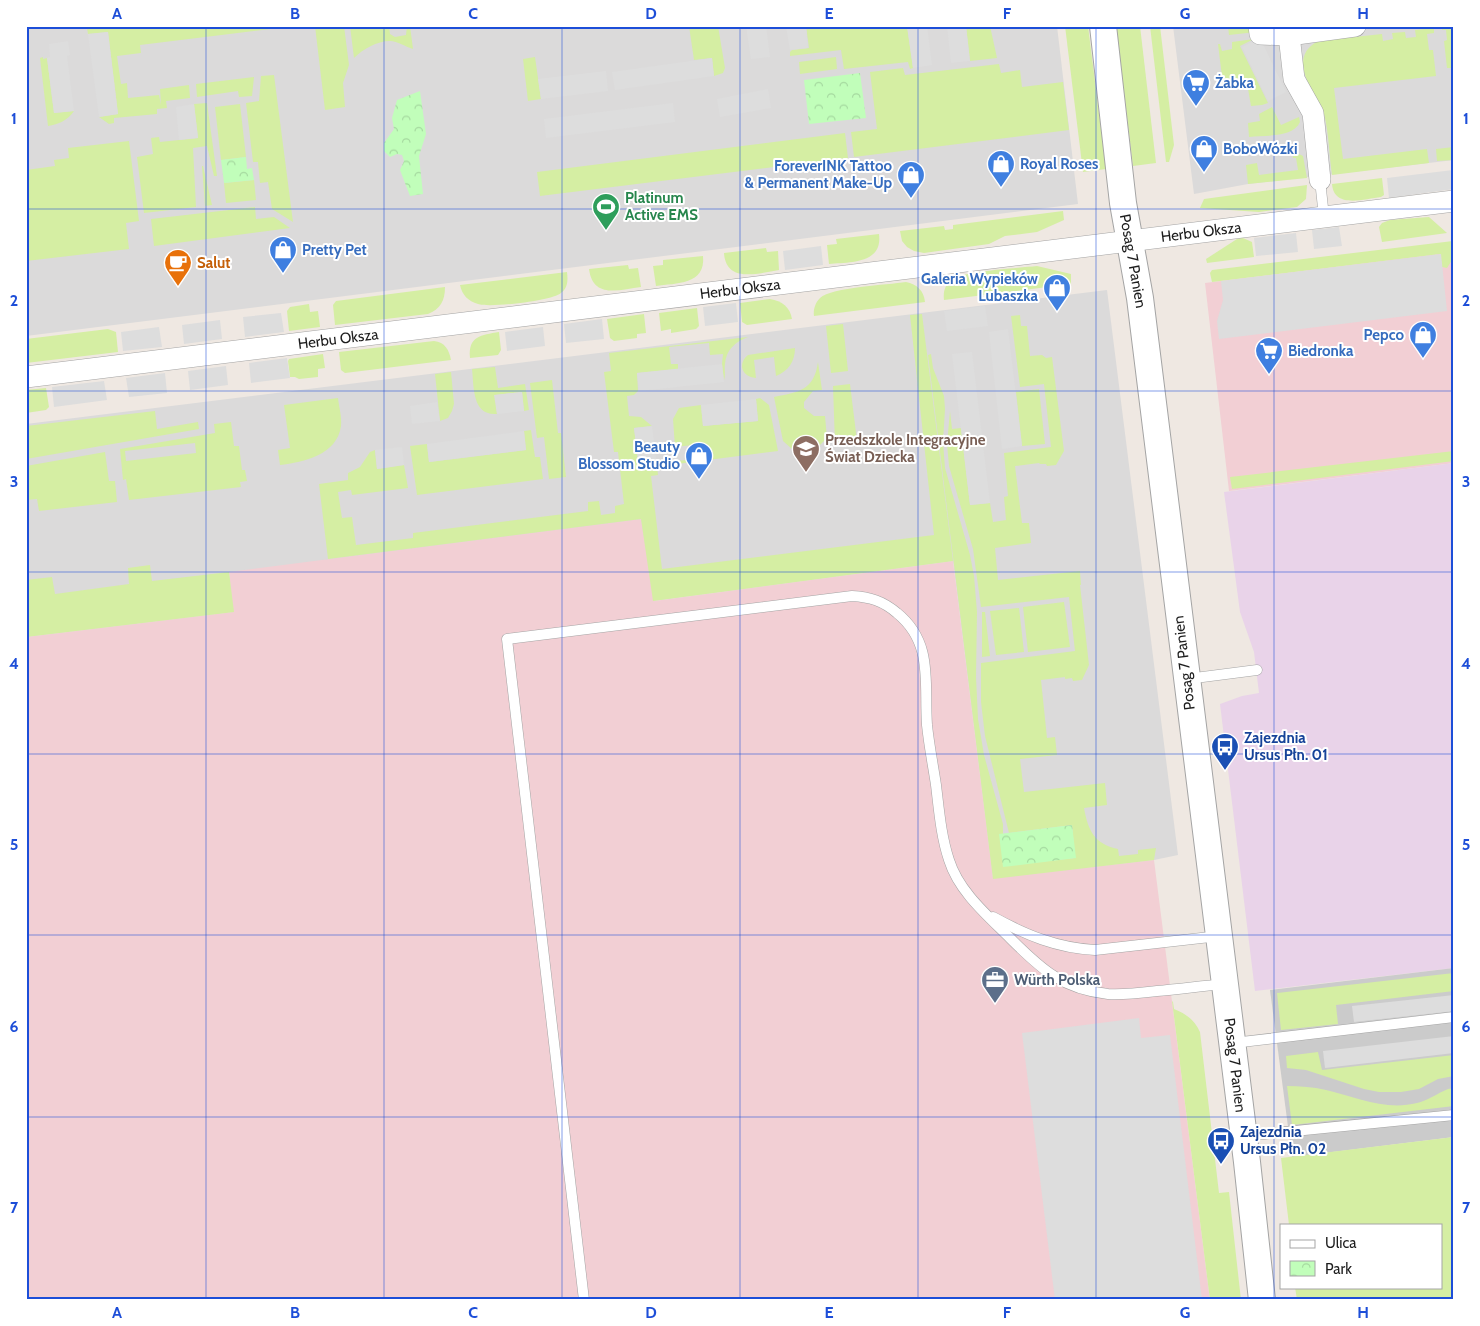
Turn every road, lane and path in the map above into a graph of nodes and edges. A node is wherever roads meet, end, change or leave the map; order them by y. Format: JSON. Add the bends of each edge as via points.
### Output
{"nodes":[{"id":1,"x":1103,"y":26,"type":"edge"},
{"id":2,"x":1259,"y":26,"type":"edge"},
{"id":3,"x":1355,"y":26,"type":"edge"},
{"id":4,"x":1289,"y":35,"type":"junction"},
{"id":5,"x":1320,"y":180,"type":"joint"},
{"id":6,"x":1454,"y":201,"type":"edge"},
{"id":7,"x":1324,"y":216,"type":"junction"},
{"id":8,"x":1130,"y":240,"type":"junction"},
{"id":9,"x":26,"y":377,"type":"edge"},
{"id":10,"x":1257,"y":670,"type":"dead end"},
{"id":11,"x":1186,"y":679,"type":"junction"},
{"id":12,"x":983,"y":912,"type":"junction"},
{"id":13,"x":1219,"y":936,"type":"junction"},
{"id":14,"x":1225,"y":984,"type":"junction"},
{"id":15,"x":1454,"y":1017,"type":"edge"},
{"id":16,"x":1232,"y":1043,"type":"junction"},
{"id":17,"x":1454,"y":1115,"type":"edge"},
{"id":18,"x":1244,"y":1136,"type":"junction"},
{"id":19,"x":584,"y":1300,"type":"edge"},
{"id":20,"x":1262,"y":1300,"type":"edge"}],
"edges":[{"from":1,"to":8,"type":"street","name":"Posag 7 Panien"},
{"from":2,"to":4,"type":"street","via":[[1260,34]]},
{"from":3,"to":4,"type":"street"},
{"from":4,"to":5,"type":"street","via":[[1294,80],[1313,113]]},
{"from":5,"to":7,"type":"lane"},
{"from":6,"to":7,"type":"street","name":"Herbu Oksza"},
{"from":7,"to":8,"type":"street","name":"Herbu Oksza"},
{"from":8,"to":9,"type":"street","name":"Herbu Oksza"},
{"from":8,"to":11,"type":"street","name":"Posag 7 Panien","via":[[1140,298]]},
{"from":10,"to":11,"type":"lane"},
{"from":11,"to":13,"type":"street","name":"Posag 7 Panien"},
{"from":12,"to":13,"type":"lane","via":[[1035,938],[1079,949]]},
{"from":12,"to":14,"type":"lane","via":[[1032,960],[1062,982],[1124,995]]},
{"from":12,"to":19,"type":"lane","via":[[958,880],[944,842],[927,725],[922,647],[916,632],[886,604],[868,597],[852,596],[507,639]]},
{"from":13,"to":14,"type":"street","name":"Posag 7 Panien"},
{"from":14,"to":16,"type":"street","name":"Posag 7 Panien"},
{"from":15,"to":16,"type":"lane"},
{"from":16,"to":18,"type":"street","name":"Posag 7 Panien"},
{"from":17,"to":18,"type":"lane"},
{"from":18,"to":20,"type":"street","name":"Posag 7 Panien"}]}
